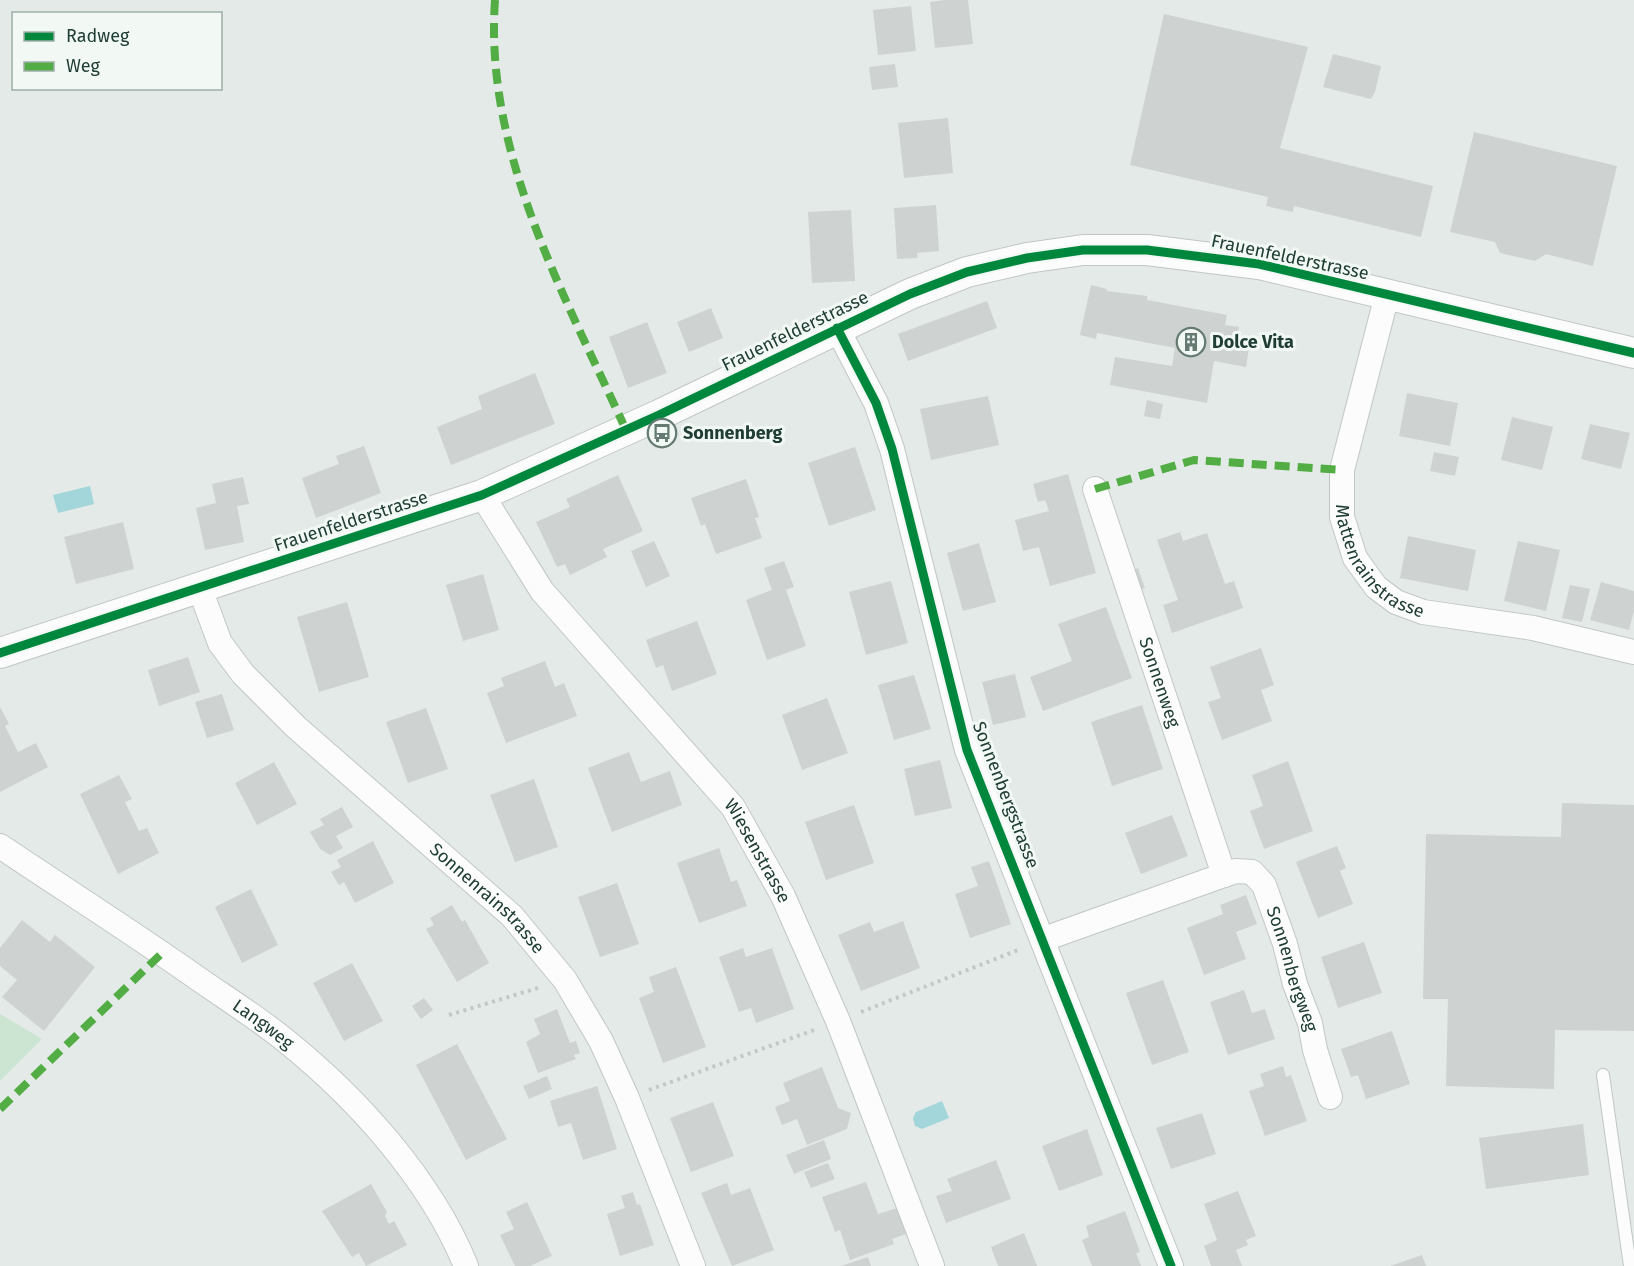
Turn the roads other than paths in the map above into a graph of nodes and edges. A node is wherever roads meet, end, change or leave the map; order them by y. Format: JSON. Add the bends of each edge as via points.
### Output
{"nodes":[{"id":1,"x":1387,"y":295,"type":"junction"},
{"id":2,"x":837,"y":328,"type":"junction"},
{"id":3,"x":1634,"y":353,"type":"edge"},
{"id":4,"x":1095,"y":489,"type":"dead end"},
{"id":5,"x":482,"y":495,"type":"junction"},
{"id":6,"x":200,"y":589,"type":"junction"},
{"id":7,"x":1634,"y":652,"type":"edge"},
{"id":8,"x":0,"y":653,"type":"edge"},
{"id":9,"x":0,"y":846,"type":"edge"},
{"id":10,"x":1224,"y":875,"type":"junction"},
{"id":11,"x":1044,"y":939,"type":"junction"},
{"id":12,"x":1603,"y":1075,"type":"dead end"},
{"id":13,"x":1330,"y":1097,"type":"dead end"},
{"id":14,"x":466,"y":1266,"type":"edge"},
{"id":15,"x":693,"y":1266,"type":"edge"},
{"id":16,"x":932,"y":1266,"type":"edge"},
{"id":17,"x":1171,"y":1266,"type":"edge"},
{"id":18,"x":1630,"y":1266,"type":"edge"}],
"edges":[{"from":1,"to":2,"type":"street","name":"Frauenfelderstrasse","via":[[1259,264],[1199,254],[1147,249],[1083,250],[967,272]]},
{"from":1,"to":3,"type":"street","name":"Frauenfelderstrasse"},
{"from":1,"to":7,"type":"street","name":"Mattenrainstrasse","via":[[1342,470],[1342,517],[1355,558],[1376,586],[1396,602],[1423,612],[1533,628]]},
{"from":2,"to":5,"type":"street","name":"Frauenfelderstrasse"},
{"from":2,"to":11,"type":"street","name":"Sonnenbergstrasse","via":[[876,403],[892,449],[967,750]]},
{"from":4,"to":10,"type":"street","name":"Sonnenweg"},
{"from":5,"to":6,"type":"street","name":"Frauenfelderstrasse"},
{"from":5,"to":16,"type":"street","name":"Wiesenstrasse","via":[[542,591],[733,807],[783,896],[838,1021]]},
{"from":6,"to":8,"type":"street","name":"Frauenfelderstrasse"},
{"from":6,"to":15,"type":"street","name":"Sonnenrainstrasse","via":[[220,643],[243,674],[296,727],[512,916],[565,980],[601,1041],[627,1098]]},
{"from":9,"to":14,"type":"street","name":"Langweg","via":[[285,1040],[334,1083],[385,1137],[425,1192]]},
{"from":10,"to":11,"type":"street"},
{"from":10,"to":13,"type":"street","name":"Sonnenbergweg","via":[[1252,872],[1264,885],[1286,944],[1294,984],[1310,1023]]},
{"from":11,"to":17,"type":"street","name":"Sonnenbergstrasse"},
{"from":12,"to":18,"type":"lane"}]}
